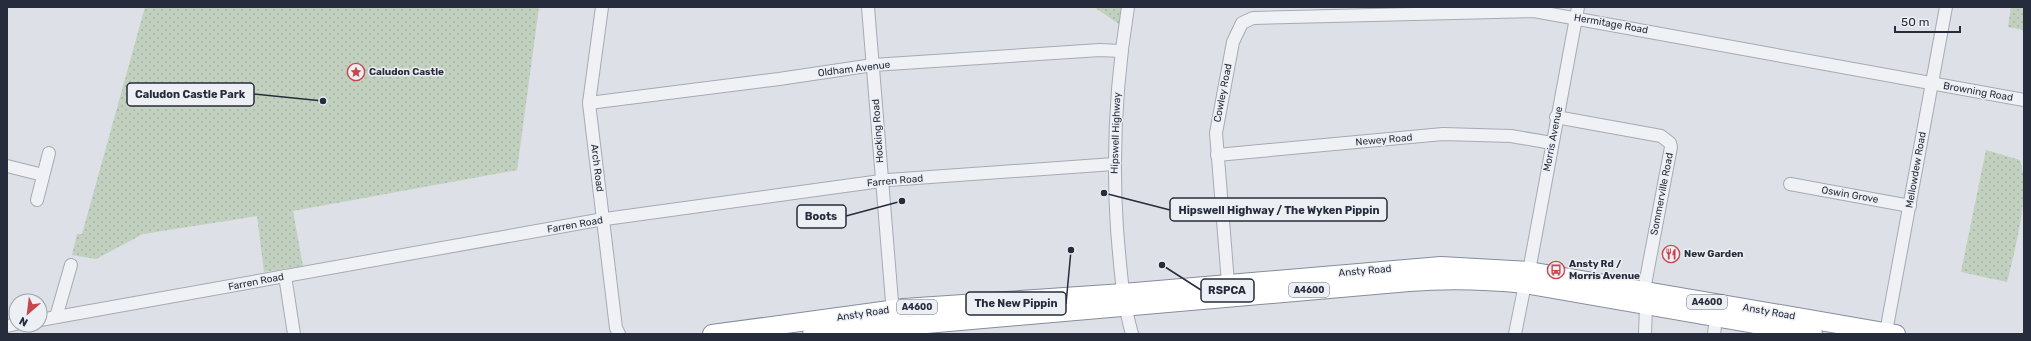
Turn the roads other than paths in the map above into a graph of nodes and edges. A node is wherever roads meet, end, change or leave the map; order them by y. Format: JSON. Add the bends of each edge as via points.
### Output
{"nodes":[{"id":1,"x":602,"y":7,"type":"edge"},
{"id":2,"x":868,"y":7,"type":"edge"},
{"id":3,"x":1128,"y":7,"type":"edge"},
{"id":4,"x":1946,"y":7,"type":"edge"},
{"id":5,"x":1577,"y":12,"type":"edge"},
{"id":6,"x":1241,"y":25,"type":"joint"},
{"id":7,"x":1121,"y":51,"type":"junction"},
{"id":8,"x":873,"y":65,"type":"junction"},
{"id":9,"x":1932,"y":84,"type":"junction"},
{"id":10,"x":2024,"y":100,"type":"edge"},
{"id":11,"x":590,"y":103,"type":"junction"},
{"id":12,"x":1556,"y":117,"type":"junction"},
{"id":13,"x":1552,"y":143,"type":"junction"},
{"id":14,"x":49,"y":153,"type":"dead end"},
{"id":15,"x":1217,"y":155,"type":"junction"},
{"id":16,"x":1114,"y":164,"type":"junction"},
{"id":17,"x":7,"y":166,"type":"edge"},
{"id":18,"x":43,"y":175,"type":"junction"},
{"id":19,"x":882,"y":181,"type":"junction"},
{"id":20,"x":1790,"y":184,"type":"dead end"},
{"id":21,"x":37,"y":200,"type":"dead end"},
{"id":22,"x":1910,"y":206,"type":"junction"},
{"id":23,"x":604,"y":220,"type":"junction"},
{"id":24,"x":71,"y":265,"type":"dead end"},
{"id":25,"x":285,"y":276,"type":"junction"},
{"id":26,"x":1527,"y":278,"type":"junction"},
{"id":27,"x":1228,"y":283,"type":"junction"},
{"id":28,"x":1645,"y":298,"type":"junction"},
{"id":29,"x":1124,"y":300,"type":"junction"},
{"id":30,"x":892,"y":313,"type":"junction"},
{"id":31,"x":56,"y":317,"type":"junction"},
{"id":32,"x":48,"y":318,"type":"edge"},
{"id":33,"x":1715,"y":326,"type":"edge"},
{"id":34,"x":616,"y":332,"type":"edge"},
{"id":35,"x":1891,"y":333,"type":"edge"},
{"id":36,"x":294,"y":334,"type":"edge"},
{"id":37,"x":712,"y":334,"type":"edge"},
{"id":38,"x":812,"y":334,"type":"edge"},
{"id":39,"x":1132,"y":334,"type":"edge"},
{"id":40,"x":1515,"y":334,"type":"edge"},
{"id":41,"x":1645,"y":334,"type":"edge"},
{"id":42,"x":1813,"y":334,"type":"edge"}],
"edges":[{"from":1,"to":11,"type":"street","name":"Arch Road"},
{"from":2,"to":8,"type":"street","name":"Hocking Road"},
{"from":3,"to":7,"type":"street","name":"Hipswell Highway"},
{"from":4,"to":9,"type":"street","name":"Mellowdew Road"},
{"from":5,"to":6,"type":"street","name":"Hermitage Road","via":[[1508,11],[1253,18]]},
{"from":5,"to":9,"type":"street","name":"Hermitage Road"},
{"from":5,"to":12,"type":"street","name":"Morris Avenue"},
{"from":6,"to":15,"type":"street","name":"Cowley Road","via":[[1233,42],[1216,123]]},
{"from":7,"to":8,"type":"street","name":"Oldham Avenue","via":[[1100,50]]},
{"from":7,"to":16,"type":"street","name":"Hipswell Highway"},
{"from":8,"to":11,"type":"street","name":"Oldham Avenue"},
{"from":8,"to":19,"type":"street","name":"Hocking Road"},
{"from":9,"to":10,"type":"street","name":"Browning Road"},
{"from":9,"to":22,"type":"street","name":"Mellowdew Road"},
{"from":11,"to":23,"type":"street","name":"Arch Road"},
{"from":12,"to":13,"type":"street","name":"Morris Avenue"},
{"from":12,"to":28,"type":"street","name":"Sommerville Road","via":[[1662,136],[1670,143]]},
{"from":13,"to":15,"type":"street","name":"Newey Road","via":[[1511,136],[1443,134]]},
{"from":13,"to":26,"type":"street","name":"Morris Avenue"},
{"from":14,"to":18,"type":"street"},
{"from":15,"to":27,"type":"street","name":"Cowley Road"},
{"from":16,"to":19,"type":"street","name":"Farren Road"},
{"from":16,"to":29,"type":"street","name":"Hipswell Highway"},
{"from":17,"to":18,"type":"street"},
{"from":18,"to":21,"type":"street"},
{"from":19,"to":23,"type":"street","name":"Farren Road"},
{"from":19,"to":30,"type":"street","name":"Hocking Road"},
{"from":20,"to":22,"type":"street","name":"Oswin Grove"},
{"from":22,"to":35,"type":"street","name":"Mellowdew Road"},
{"from":23,"to":25,"type":"street","name":"Farren Road"},
{"from":23,"to":34,"type":"street","name":"Arch Road"},
{"from":24,"to":31,"type":"street"},
{"from":25,"to":31,"type":"street","name":"Farren Road"},
{"from":25,"to":36,"type":"street"},
{"from":26,"to":27,"type":"highway","name":"Ansty Road","number":"A4600","via":[[1441,266]]},
{"from":26,"to":28,"type":"highway","name":"Ansty Road","number":"A4600"},
{"from":26,"to":29,"type":"highway","name":"Ansty Road","number":"A4600","via":[[1413,282]]},
{"from":26,"to":40,"type":"street","name":"Morris Avenue"},
{"from":27,"to":29,"type":"highway","name":"Ansty Road","number":"A4600"},
{"from":28,"to":33,"type":"highway","name":"Ansty Road","number":"A4600"},
{"from":28,"to":35,"type":"highway","name":"Ansty Road","number":"A4600"},
{"from":28,"to":41,"type":"street"},
{"from":29,"to":30,"type":"highway","name":"Ansty Road","number":"A4600"},
{"from":29,"to":39,"type":"street","name":"Hipswell Highway"},
{"from":30,"to":37,"type":"highway","name":"Ansty Road","number":"A4600"},
{"from":30,"to":38,"type":"highway","name":"Ansty Road","number":"A4600"},
{"from":31,"to":32,"type":"street","name":"Farren Road"},
{"from":33,"to":42,"type":"highway","name":"Ansty Road","number":"A4600"}]}
